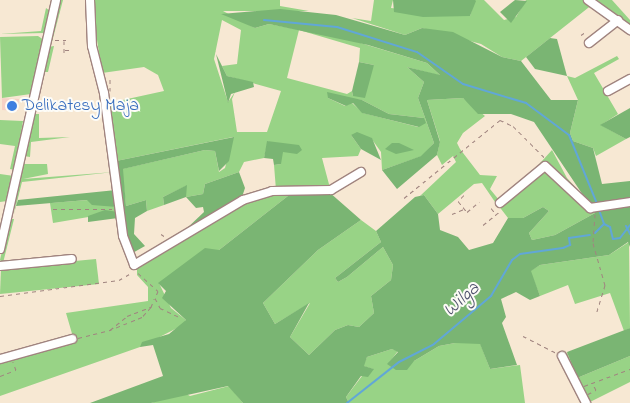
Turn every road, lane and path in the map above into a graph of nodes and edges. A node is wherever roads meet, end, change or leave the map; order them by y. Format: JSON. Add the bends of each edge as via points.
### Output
{"nodes":[{"id":1,"x":56,"y":0,"type":"edge"},
{"id":2,"x":90,"y":0,"type":"edge"},
{"id":3,"x":588,"y":0,"type":"edge"},
{"id":4,"x":618,"y":20,"type":"junction"},
{"id":5,"x":630,"y":30,"type":"edge"},
{"id":6,"x":587,"y":31,"type":"dead end"},
{"id":7,"x":581,"y":35,"type":"dead end"},
{"id":8,"x":55,"y":40,"type":"dead end"},
{"id":9,"x":589,"y":43,"type":"dead end"},
{"id":10,"x":64,"y":50,"type":"junction"},
{"id":11,"x":71,"y":50,"type":"dead end"},
{"id":12,"x":64,"y":54,"type":"dead end"},
{"id":13,"x":110,"y":79,"type":"dead end"},
{"id":14,"x":630,"y":79,"type":"edge"},
{"id":15,"x":106,"y":92,"type":"dead end"},
{"id":16,"x":608,"y":92,"type":"dead end"},
{"id":17,"x":545,"y":166,"type":"junction"},
{"id":18,"x":361,"y":172,"type":"dead end"},
{"id":19,"x":464,"y":196,"type":"dead end"},
{"id":20,"x":404,"y":198,"type":"dead end"},
{"id":21,"x":479,"y":202,"type":"dead end"},
{"id":22,"x":630,"y":202,"type":"edge"},
{"id":23,"x":500,"y":207,"type":"joint"},
{"id":24,"x":491,"y":208,"type":"dead end"},
{"id":25,"x":120,"y":209,"type":"junction"},
{"id":26,"x":465,"y":209,"type":"junction"},
{"id":27,"x":597,"y":209,"type":"junction"},
{"id":28,"x":53,"y":210,"type":"dead end"},
{"id":29,"x":452,"y":214,"type":"dead end"},
{"id":30,"x":496,"y":214,"type":"junction"},
{"id":31,"x":483,"y":225,"type":"dead end"},
{"id":32,"x":3,"y":227,"type":"edge"},
{"id":33,"x":161,"y":234,"type":"dead end"},
{"id":34,"x":170,"y":240,"type":"dead end"},
{"id":35,"x":0,"y":249,"type":"edge"},
{"id":36,"x":72,"y":259,"type":"dead end"},
{"id":37,"x":0,"y":266,"type":"edge"},
{"id":38,"x":135,"y":270,"type":"dead end"},
{"id":39,"x":138,"y":273,"type":"dead end"},
{"id":40,"x":0,"y":296,"type":"edge"},
{"id":41,"x":154,"y":298,"type":"junction"},
{"id":42,"x":151,"y":307,"type":"junction"},
{"id":43,"x":596,"y":315,"type":"dead end"},
{"id":44,"x":178,"y":317,"type":"dead end"},
{"id":45,"x":110,"y":330,"type":"junction"},
{"id":46,"x":523,"y":336,"type":"dead end"},
{"id":47,"x":72,"y":339,"type":"joint"},
{"id":48,"x":561,"y":354,"type":"joint"},
{"id":49,"x":2,"y":358,"type":"edge"},
{"id":50,"x":630,"y":369,"type":"edge"},
{"id":51,"x":0,"y":376,"type":"edge"},
{"id":52,"x":592,"y":384,"type":"junction"},
{"id":53,"x":579,"y":388,"type":"junction"},
{"id":54,"x":584,"y":401,"type":"edge"}],
"edges":[{"from":1,"to":32,"type":"street"},
{"from":2,"to":25,"type":"street","via":[[92,46],[104,93]]},
{"from":3,"to":4,"type":"street"},
{"from":4,"to":5,"type":"street"},
{"from":4,"to":9,"type":"street"},
{"from":6,"to":7,"type":"path"},
{"from":8,"to":10,"type":"path","via":[[65,40]]},
{"from":10,"to":11,"type":"path"},
{"from":10,"to":12,"type":"path"},
{"from":13,"to":15,"type":"path","via":[[113,91]]},
{"from":14,"to":16,"type":"street"},
{"from":17,"to":20,"type":"path","via":[[545,158],[530,141],[500,120]]},
{"from":17,"to":23,"type":"street"},
{"from":17,"to":27,"type":"street","via":[[555,170],[581,202]]},
{"from":18,"to":25,"type":"street","via":[[331,190],[272,192],[243,200],[134,265],[126,248]]},
{"from":19,"to":26,"type":"path","via":[[458,201]]},
{"from":21,"to":26,"type":"path"},
{"from":22,"to":27,"type":"street"},
{"from":23,"to":30,"type":"path"},
{"from":24,"to":30,"type":"path"},
{"from":25,"to":28,"type":"path"},
{"from":26,"to":29,"type":"path"},
{"from":27,"to":43,"type":"path","via":[[592,236],[605,285]]},
{"from":30,"to":31,"type":"path"},
{"from":32,"to":35,"type":"street"},
{"from":33,"to":34,"type":"path"},
{"from":36,"to":37,"type":"street"},
{"from":38,"to":40,"type":"path","via":[[119,280]]},
{"from":39,"to":41,"type":"path","via":[[158,292]]},
{"from":41,"to":42,"type":"path"},
{"from":41,"to":44,"type":"path","via":[[165,313]]},
{"from":42,"to":45,"type":"path","via":[[127,316]]},
{"from":42,"to":45,"type":"path","via":[[130,324]]},
{"from":45,"to":47,"type":"path"},
{"from":46,"to":48,"type":"path"},
{"from":47,"to":49,"type":"street"},
{"from":48,"to":53,"type":"street"},
{"from":49,"to":51,"type":"path","via":[[16,370]]},
{"from":50,"to":52,"type":"path"},
{"from":52,"to":53,"type":"path"},
{"from":52,"to":54,"type":"path","via":[[596,390]]},
{"from":53,"to":54,"type":"street"}]}
